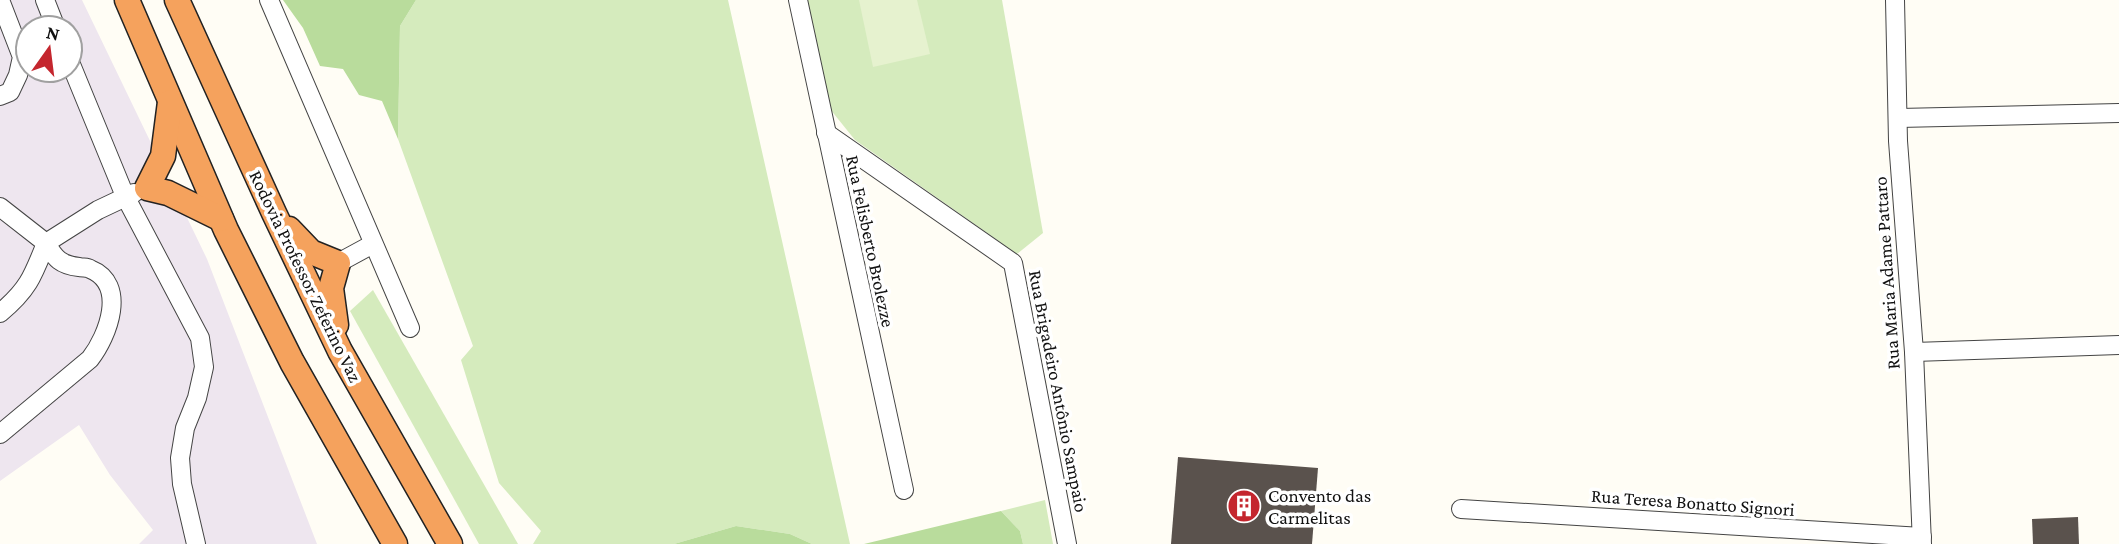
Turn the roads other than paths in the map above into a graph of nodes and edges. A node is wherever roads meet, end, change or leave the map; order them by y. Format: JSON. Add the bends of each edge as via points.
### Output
{"nodes":[{"id":1,"x":0,"y":0,"type":"edge"},
{"id":2,"x":127,"y":0,"type":"edge"},
{"id":3,"x":177,"y":0,"type":"edge"},
{"id":4,"x":268,"y":0,"type":"edge"},
{"id":5,"x":798,"y":0,"type":"edge"},
{"id":6,"x":1895,"y":0,"type":"edge"},
{"id":7,"x":81,"y":84,"type":"edge"},
{"id":8,"x":0,"y":96,"type":"edge"},
{"id":9,"x":171,"y":101,"type":"junction"},
{"id":10,"x":2119,"y":113,"type":"edge"},
{"id":11,"x":1899,"y":118,"type":"junction"},
{"id":12,"x":826,"y":133,"type":"junction"},
{"id":13,"x":136,"y":192,"type":"junction"},
{"id":14,"x":0,"y":207,"type":"edge"},
{"id":15,"x":274,"y":213,"type":"junction"},
{"id":16,"x":221,"y":219,"type":"junction"},
{"id":17,"x":46,"y":243,"type":"junction"},
{"id":18,"x":373,"y":244,"type":"junction"},
{"id":19,"x":338,"y":262,"type":"junction"},
{"id":20,"x":0,"y":313,"type":"edge"},
{"id":21,"x":410,"y":328,"type":"dead end"},
{"id":22,"x":2119,"y":345,"type":"edge"},
{"id":23,"x":340,"y":351,"type":"junction"},
{"id":24,"x":1914,"y":352,"type":"junction"},
{"id":25,"x":0,"y":434,"type":"edge"},
{"id":26,"x":904,"y":490,"type":"dead end"},
{"id":27,"x":1461,"y":509,"type":"dead end"},
{"id":28,"x":1922,"y":541,"type":"edge"},
{"id":29,"x":196,"y":544,"type":"edge"},
{"id":30,"x":395,"y":544,"type":"edge"},
{"id":31,"x":450,"y":544,"type":"edge"},
{"id":32,"x":1067,"y":544,"type":"edge"}],
"edges":[{"from":1,"to":8,"type":"street","via":[[22,57],[10,92]]},
{"from":2,"to":9,"type":"highway"},
{"from":3,"to":15,"type":"highway","name":"Rodovia Professor Zeferino Vaz"},
{"from":4,"to":18,"type":"street"},
{"from":5,"to":12,"type":"street","name":"Rua Felisberto Brolezze"},
{"from":6,"to":11,"type":"street","name":"Rua Maria Adame Pattaro"},
{"from":7,"to":13,"type":"street"},
{"from":9,"to":13,"type":"highway","via":[[163,156]]},
{"from":9,"to":16,"type":"highway"},
{"from":10,"to":11,"type":"street"},
{"from":11,"to":24,"type":"street","name":"Rua Maria Adame Pattaro"},
{"from":12,"to":26,"type":"street","name":"Rua Felisberto Brolezze"},
{"from":12,"to":32,"type":"street","name":"Rua Brigadeiro Antônio Sampaio","via":[[1013,263]]},
{"from":13,"to":16,"type":"highway","via":[[169,193]]},
{"from":13,"to":17,"type":"street"},
{"from":13,"to":29,"type":"street","via":[[200,338],[204,367],[180,458]]},
{"from":14,"to":17,"type":"street"},
{"from":15,"to":19,"type":"highway","via":[[312,252]]},
{"from":15,"to":23,"type":"highway","name":"Rodovia Professor Zeferino Vaz"},
{"from":16,"to":30,"type":"highway","via":[[292,362]]},
{"from":17,"to":20,"type":"street","via":[[21,296]]},
{"from":17,"to":25,"type":"street","via":[[55,259],[90,269],[107,282],[112,301],[110,321],[102,344],[90,359]]},
{"from":18,"to":19,"type":"street"},
{"from":18,"to":21,"type":"street"},
{"from":19,"to":23,"type":"highway","via":[[331,288]]},
{"from":22,"to":24,"type":"street"},
{"from":23,"to":31,"type":"highway","name":"Rodovia Professor Zeferino Vaz"},
{"from":24,"to":28,"type":"street","name":"Rua Maria Adame Pattaro"},
{"from":27,"to":28,"type":"street","name":"Rua Teresa Bonatto Signori"}]}
